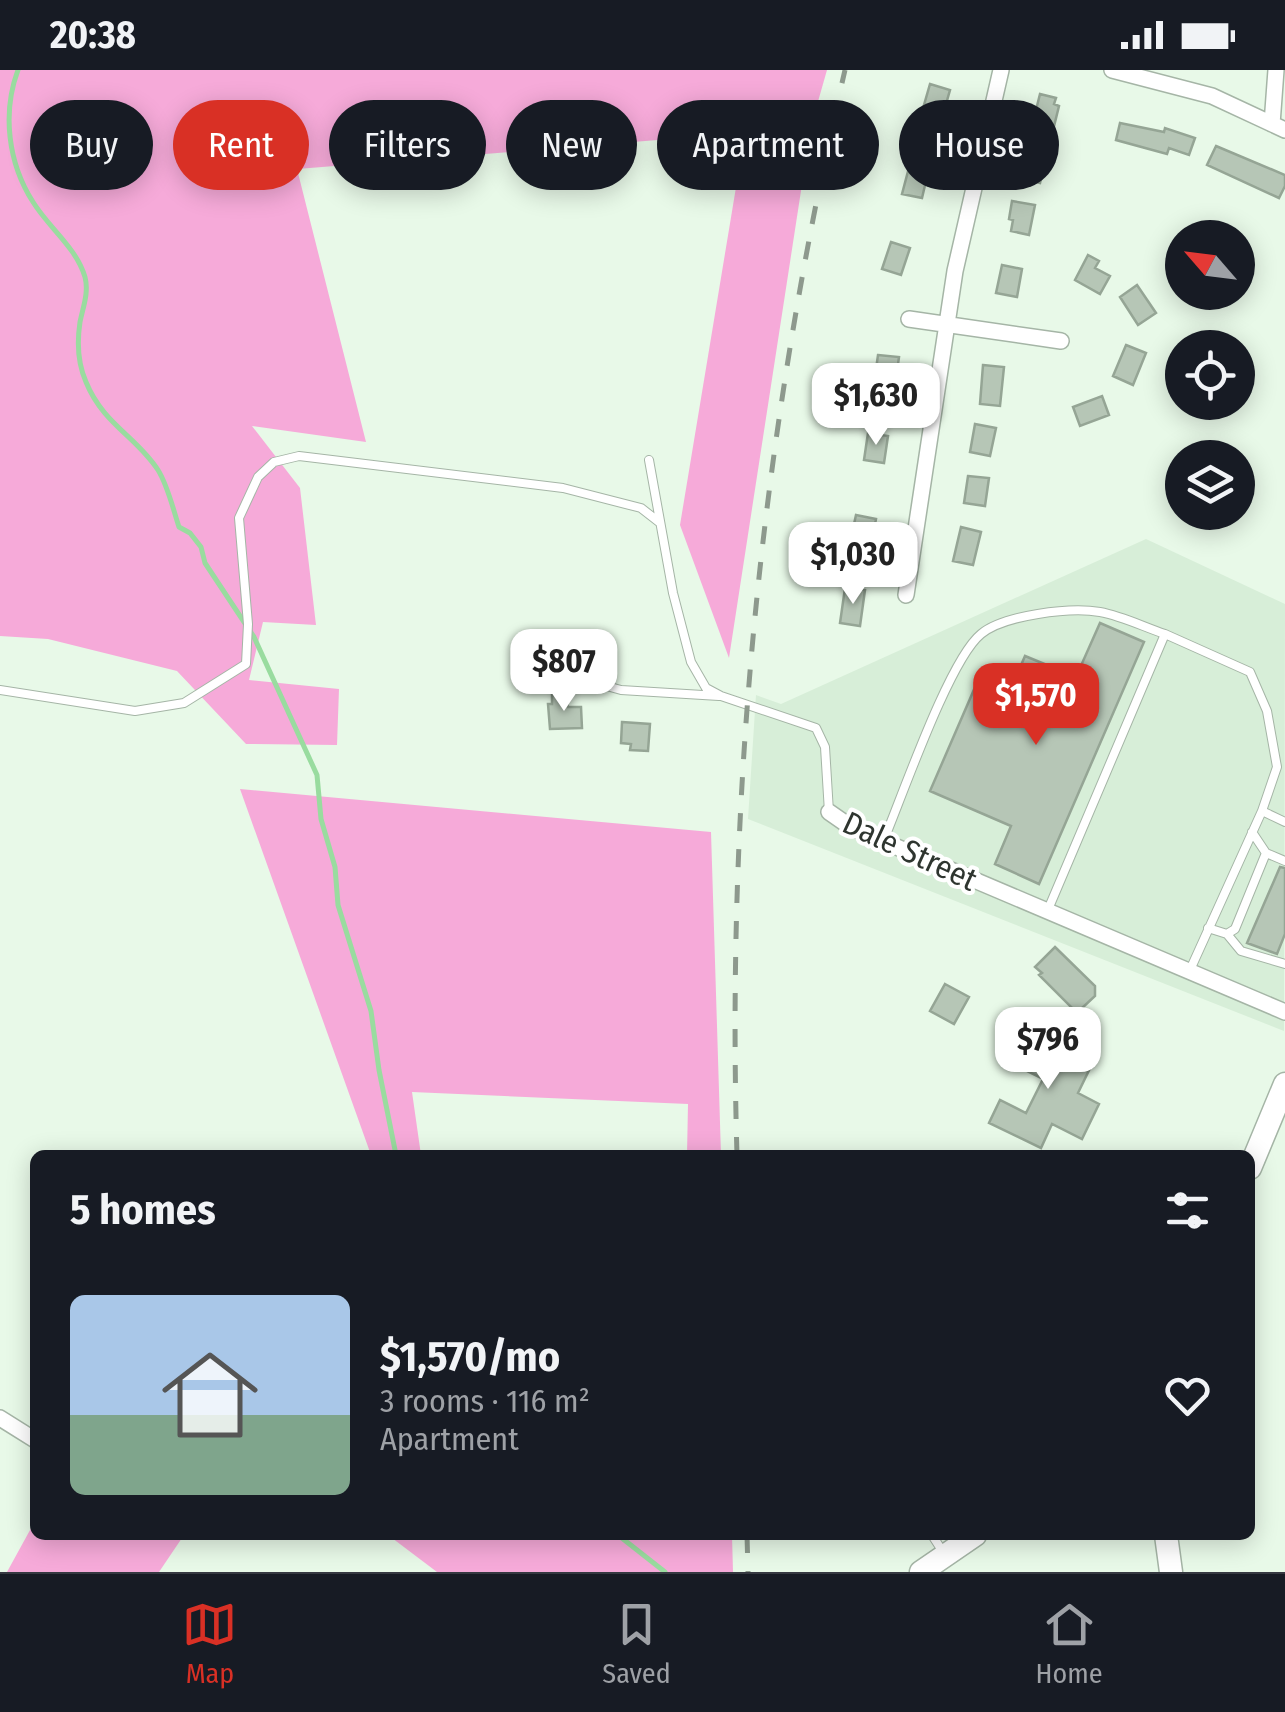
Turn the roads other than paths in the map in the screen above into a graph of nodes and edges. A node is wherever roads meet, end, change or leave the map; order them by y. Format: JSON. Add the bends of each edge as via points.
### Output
{"nodes":[{"id":1,"x":1001,"y":70,"type":"edge"},
{"id":2,"x":1112,"y":70,"type":"edge"},
{"id":3,"x":1276,"y":70,"type":"edge"},
{"id":4,"x":1279,"y":127,"type":"edge"},
{"id":5,"x":909,"y":319,"type":"dead end"},
{"id":6,"x":947,"y":324,"type":"junction"},
{"id":7,"x":1061,"y":341,"type":"dead end"},
{"id":8,"x":649,"y":460,"type":"dead end"},
{"id":9,"x":659,"y":522,"type":"junction"},
{"id":10,"x":906,"y":595,"type":"dead end"},
{"id":11,"x":1166,"y":634,"type":"junction"},
{"id":12,"x":570,"y":676,"type":"dead end"},
{"id":13,"x":0,"y":690,"type":"edge"},
{"id":14,"x":721,"y":696,"type":"junction"},
{"id":15,"x":1262,"y":811,"type":"junction"},
{"id":16,"x":829,"y":812,"type":"joint"},
{"id":17,"x":1285,"y":822,"type":"edge"},
{"id":18,"x":1252,"y":832,"type":"junction"},
{"id":19,"x":884,"y":842,"type":"junction"},
{"id":20,"x":1266,"y":853,"type":"junction"},
{"id":21,"x":1285,"y":860,"type":"edge"},
{"id":22,"x":1047,"y":912,"type":"junction"},
{"id":23,"x":1208,"y":928,"type":"junction"},
{"id":24,"x":1227,"y":934,"type":"junction"},
{"id":25,"x":1285,"y":964,"type":"edge"},
{"id":26,"x":1188,"y":973,"type":"junction"},
{"id":27,"x":1285,"y":1012,"type":"edge"},
{"id":28,"x":1285,"y":1084,"type":"edge"},
{"id":29,"x":1255,"y":1156,"type":"edge"},
{"id":30,"x":0,"y":1418,"type":"edge"},
{"id":31,"x":30,"y":1437,"type":"edge"},
{"id":32,"x":935,"y":1540,"type":"edge"},
{"id":33,"x":968,"y":1540,"type":"edge"},
{"id":34,"x":1167,"y":1540,"type":"edge"},
{"id":35,"x":945,"y":1556,"type":"junction"},
{"id":36,"x":921,"y":1572,"type":"edge"},
{"id":37,"x":1171,"y":1572,"type":"edge"}],
"edges":[{"from":1,"to":6,"type":"street"},
{"from":2,"to":4,"type":"street","via":[[1212,96]]},
{"from":3,"to":4,"type":"street"},
{"from":5,"to":6,"type":"street"},
{"from":6,"to":7,"type":"street"},
{"from":6,"to":10,"type":"street"},
{"from":8,"to":9,"type":"lane"},
{"from":9,"to":13,"type":"lane","via":[[640,508],[564,488],[298,456],[274,462],[258,477],[239,518],[246,664],[184,703],[136,711]]},
{"from":9,"to":14,"type":"lane","via":[[691,662],[706,688]]},
{"from":11,"to":15,"type":"lane","via":[[1250,672],[1267,712],[1277,767]]},
{"from":11,"to":19,"type":"lane","via":[[1099,612],[1018,617],[982,633],[962,657]]},
{"from":11,"to":22,"type":"lane"},
{"from":12,"to":14,"type":"lane","via":[[621,690]]},
{"from":14,"to":16,"type":"lane","name":"Dale Street","via":[[816,728],[825,747]]},
{"from":15,"to":17,"type":"lane"},
{"from":15,"to":18,"type":"lane"},
{"from":16,"to":19,"type":"street","name":"Dale Street"},
{"from":18,"to":20,"type":"lane"},
{"from":18,"to":23,"type":"lane"},
{"from":19,"to":22,"type":"street","name":"Dale Street"},
{"from":20,"to":21,"type":"lane"},
{"from":20,"to":24,"type":"lane","via":[[1235,929]]},
{"from":22,"to":26,"type":"street","name":"Dale Street"},
{"from":23,"to":24,"type":"lane"},
{"from":23,"to":26,"type":"lane"},
{"from":24,"to":25,"type":"lane","via":[[1241,950]]},
{"from":26,"to":27,"type":"street","name":"Dale Street"},
{"from":28,"to":29,"type":"main road"},
{"from":30,"to":31,"type":"street"},
{"from":32,"to":35,"type":"lane"},
{"from":33,"to":35,"type":"main road"},
{"from":34,"to":37,"type":"main road"},
{"from":35,"to":36,"type":"main road"}]}
